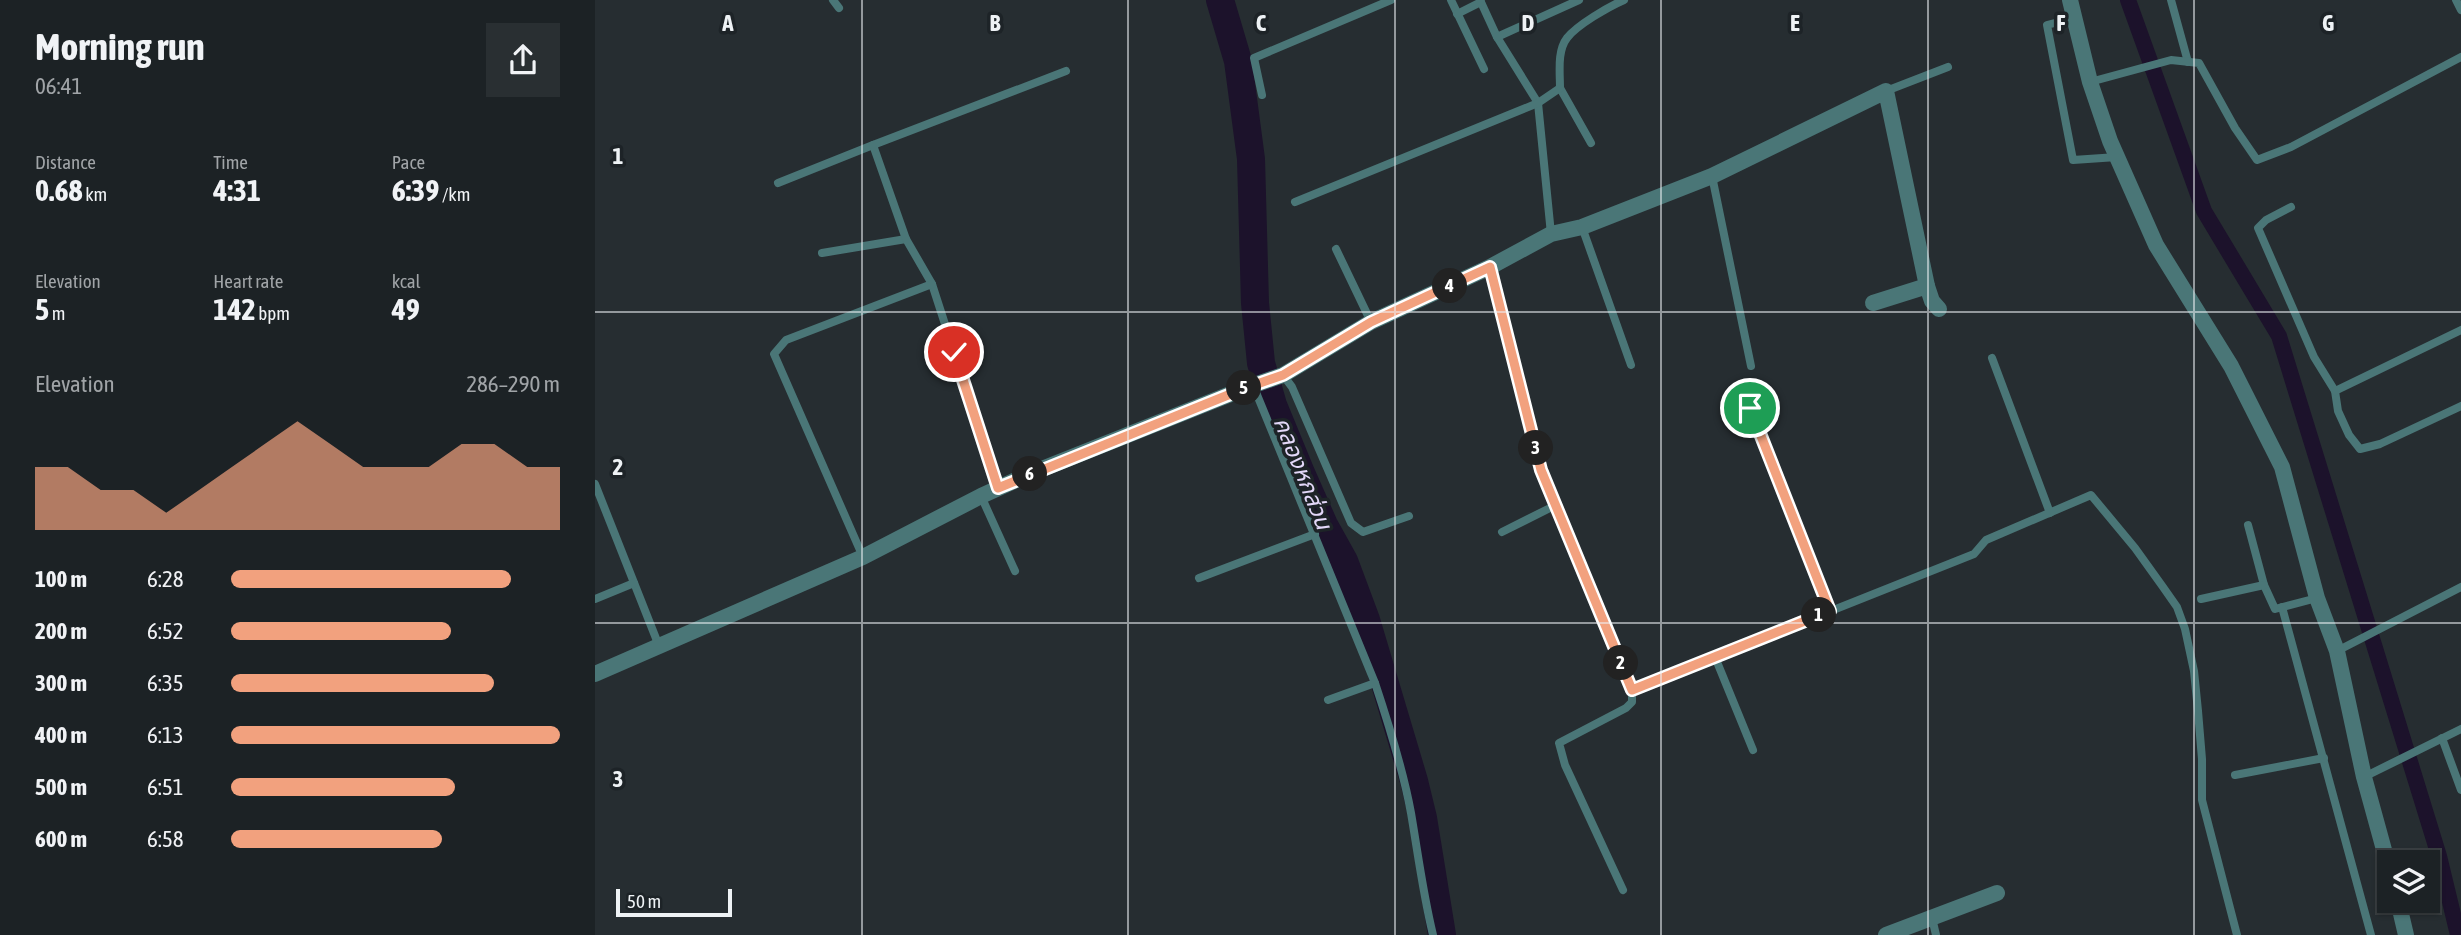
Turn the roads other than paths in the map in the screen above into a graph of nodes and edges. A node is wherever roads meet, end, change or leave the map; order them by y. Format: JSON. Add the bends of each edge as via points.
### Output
{"nodes":[{"id":1,"x":833,"y":0,"type":"edge"},
{"id":2,"x":1391,"y":0,"type":"edge"},
{"id":3,"x":1451,"y":0,"type":"edge"},
{"id":4,"x":1579,"y":0,"type":"edge"},
{"id":5,"x":1624,"y":0,"type":"edge"},
{"id":6,"x":2070,"y":0,"type":"edge"},
{"id":7,"x":2171,"y":0,"type":"edge"},
{"id":8,"x":2456,"y":0,"type":"edge"},
{"id":9,"x":1481,"y":1,"type":"edge"},
{"id":10,"x":839,"y":8,"type":"dead end"},
{"id":11,"x":2461,"y":10,"type":"edge"},
{"id":12,"x":1457,"y":14,"type":"junction"},
{"id":13,"x":2074,"y":18,"type":"junction"},
{"id":14,"x":1497,"y":37,"type":"junction"},
{"id":15,"x":2461,"y":57,"type":"edge"},
{"id":16,"x":2189,"y":62,"type":"junction"},
{"id":17,"x":1948,"y":67,"type":"dead end"},
{"id":18,"x":1484,"y":69,"type":"dead end"},
{"id":19,"x":1066,"y":71,"type":"dead end"},
{"id":20,"x":2090,"y":82,"type":"junction"},
{"id":21,"x":1560,"y":88,"type":"junction"},
{"id":22,"x":1886,"y":91,"type":"junction"},
{"id":23,"x":1262,"y":95,"type":"dead end"},
{"id":24,"x":1538,"y":103,"type":"junction"},
{"id":25,"x":1591,"y":144,"type":"dead end"},
{"id":26,"x":873,"y":145,"type":"junction"},
{"id":27,"x":2117,"y":157,"type":"junction"},
{"id":28,"x":1712,"y":176,"type":"junction"},
{"id":29,"x":778,"y":183,"type":"dead end"},
{"id":30,"x":1295,"y":202,"type":"dead end"},
{"id":31,"x":2291,"y":207,"type":"dead end"},
{"id":32,"x":1582,"y":227,"type":"junction"},
{"id":33,"x":1551,"y":234,"type":"junction"},
{"id":34,"x":906,"y":239,"type":"junction"},
{"id":35,"x":1336,"y":249,"type":"dead end"},
{"id":36,"x":822,"y":253,"type":"dead end"},
{"id":37,"x":1490,"y":267,"type":"junction"},
{"id":38,"x":932,"y":284,"type":"junction"},
{"id":39,"x":1927,"y":286,"type":"junction"},
{"id":40,"x":1873,"y":303,"type":"dead end"},
{"id":41,"x":1938,"y":309,"type":"dead end"},
{"id":42,"x":1371,"y":322,"type":"junction"},
{"id":43,"x":2461,"y":330,"type":"edge"},
{"id":44,"x":1992,"y":358,"type":"dead end"},
{"id":45,"x":1631,"y":365,"type":"dead end"},
{"id":46,"x":1751,"y":366,"type":"dead end"},
{"id":47,"x":1283,"y":375,"type":"junction"},
{"id":48,"x":1257,"y":384,"type":"junction"},
{"id":49,"x":2335,"y":391,"type":"junction"},
{"id":50,"x":2461,"y":406,"type":"edge"},
{"id":51,"x":1750,"y":408,"type":"dead end"},
{"id":52,"x":595,"y":484,"type":"edge"},
{"id":53,"x":998,"y":488,"type":"junction"},
{"id":54,"x":981,"y":496,"type":"junction"},
{"id":55,"x":1556,"y":505,"type":"junction"},
{"id":56,"x":2050,"y":513,"type":"junction"},
{"id":57,"x":1409,"y":516,"type":"dead end"},
{"id":58,"x":2248,"y":525,"type":"dead end"},
{"id":59,"x":1501,"y":531,"type":"dead end"},
{"id":60,"x":1315,"y":534,"type":"junction"},
{"id":61,"x":863,"y":556,"type":"junction"},
{"id":62,"x":1014,"y":571,"type":"dead end"},
{"id":63,"x":1199,"y":578,"type":"dead end"},
{"id":64,"x":634,"y":583,"type":"junction"},
{"id":65,"x":2264,"y":585,"type":"junction"},
{"id":66,"x":2461,"y":587,"type":"edge"},
{"id":67,"x":2201,"y":598,"type":"dead end"},
{"id":68,"x":2317,"y":598,"type":"junction"},
{"id":69,"x":595,"y":599,"type":"edge"},
{"id":70,"x":2282,"y":607,"type":"junction"},
{"id":71,"x":1830,"y":611,"type":"junction"},
{"id":72,"x":659,"y":646,"type":"junction"},
{"id":73,"x":2337,"y":651,"type":"junction"},
{"id":74,"x":1715,"y":657,"type":"junction"},
{"id":75,"x":595,"y":674,"type":"edge"},
{"id":76,"x":1375,"y":682,"type":"junction"},
{"id":77,"x":1632,"y":690,"type":"junction"},
{"id":78,"x":1328,"y":700,"type":"dead end"},
{"id":79,"x":2461,"y":729,"type":"edge"},
{"id":80,"x":2442,"y":738,"type":"junction"},
{"id":81,"x":1753,"y":750,"type":"dead end"},
{"id":82,"x":2324,"y":758,"type":"junction"},
{"id":83,"x":2235,"y":775,"type":"dead end"},
{"id":84,"x":2364,"y":777,"type":"junction"},
{"id":85,"x":2461,"y":790,"type":"edge"},
{"id":86,"x":2384,"y":850,"type":"edge"},
{"id":87,"x":1623,"y":890,"type":"dead end"},
{"id":88,"x":1997,"y":893,"type":"dead end"},
{"id":89,"x":2400,"y":913,"type":"edge"},
{"id":90,"x":1931,"y":918,"type":"junction"},
{"id":91,"x":1433,"y":935,"type":"edge"},
{"id":92,"x":1886,"y":935,"type":"edge"},
{"id":93,"x":1936,"y":935,"type":"edge"},
{"id":94,"x":2237,"y":935,"type":"edge"},
{"id":95,"x":2371,"y":935,"type":"edge"},
{"id":96,"x":2406,"y":935,"type":"edge"}],
"edges":[{"from":1,"to":10,"type":"lane"},
{"from":2,"to":23,"type":"lane","via":[[1254,58]]},
{"from":3,"to":12,"type":"lane"},
{"from":4,"to":14,"type":"lane"},
{"from":5,"to":21,"type":"lane","via":[[1566,38],[1560,58]]},
{"from":6,"to":13,"type":"street"},
{"from":7,"to":16,"type":"lane"},
{"from":8,"to":11,"type":"lane"},
{"from":9,"to":12,"type":"lane"},
{"from":9,"to":14,"type":"lane"},
{"from":12,"to":18,"type":"lane"},
{"from":13,"to":20,"type":"street"},
{"from":13,"to":27,"type":"lane","via":[[2047,25],[2073,160]]},
{"from":14,"to":24,"type":"lane"},
{"from":15,"to":16,"type":"lane","via":[[2291,147],[2257,160],[2199,63]]},
{"from":16,"to":20,"type":"lane","via":[[2171,60]]},
{"from":17,"to":22,"type":"lane"},
{"from":19,"to":26,"type":"lane"},
{"from":20,"to":27,"type":"street"},
{"from":21,"to":24,"type":"lane"},
{"from":21,"to":25,"type":"lane"},
{"from":22,"to":28,"type":"street"},
{"from":22,"to":39,"type":"street"},
{"from":24,"to":30,"type":"lane"},
{"from":24,"to":33,"type":"lane"},
{"from":26,"to":29,"type":"lane"},
{"from":26,"to":34,"type":"lane"},
{"from":27,"to":68,"type":"street","via":[[2156,245],[2231,366],[2282,467]]},
{"from":28,"to":32,"type":"street"},
{"from":28,"to":46,"type":"lane"},
{"from":31,"to":49,"type":"lane","via":[[2258,228],[2314,357]]},
{"from":32,"to":33,"type":"street"},
{"from":32,"to":45,"type":"lane"},
{"from":33,"to":37,"type":"street"},
{"from":34,"to":36,"type":"lane"},
{"from":34,"to":38,"type":"lane"},
{"from":35,"to":42,"type":"lane"},
{"from":37,"to":42,"type":"street"},
{"from":37,"to":55,"type":"lane","via":[[1541,470]]},
{"from":38,"to":53,"type":"lane"},
{"from":38,"to":61,"type":"lane","via":[[786,340],[774,354]]},
{"from":39,"to":40,"type":"street"},
{"from":39,"to":41,"type":"street"},
{"from":42,"to":47,"type":"street"},
{"from":43,"to":49,"type":"lane"},
{"from":44,"to":56,"type":"lane"},
{"from":47,"to":48,"type":"street"},
{"from":47,"to":57,"type":"lane","via":[[1351,523],[1363,532]]},
{"from":48,"to":53,"type":"street"},
{"from":48,"to":60,"type":"lane"},
{"from":49,"to":50,"type":"lane","via":[[2338,411],[2360,449]]},
{"from":51,"to":71,"type":"lane"},
{"from":52,"to":64,"type":"lane"},
{"from":53,"to":54,"type":"street"},
{"from":54,"to":61,"type":"street"},
{"from":54,"to":62,"type":"lane"},
{"from":55,"to":59,"type":"lane"},
{"from":55,"to":77,"type":"lane"},
{"from":56,"to":71,"type":"lane","via":[[1986,540],[1974,554]]},
{"from":56,"to":94,"type":"lane","via":[[2091,495],[2177,607],[2193,671],[2202,800]]},
{"from":58,"to":65,"type":"lane"},
{"from":60,"to":63,"type":"lane"},
{"from":60,"to":76,"type":"lane"},
{"from":61,"to":72,"type":"street"},
{"from":64,"to":69,"type":"lane"},
{"from":64,"to":72,"type":"lane"},
{"from":65,"to":67,"type":"lane"},
{"from":65,"to":70,"type":"lane","via":[[2275,609]]},
{"from":66,"to":73,"type":"lane"},
{"from":68,"to":70,"type":"lane"},
{"from":68,"to":73,"type":"street"},
{"from":70,"to":82,"type":"lane"},
{"from":71,"to":74,"type":"lane"},
{"from":72,"to":75,"type":"street"},
{"from":73,"to":84,"type":"street"},
{"from":74,"to":77,"type":"lane"},
{"from":74,"to":81,"type":"lane"},
{"from":76,"to":78,"type":"lane"},
{"from":76,"to":91,"type":"lane","via":[[1411,811]]},
{"from":77,"to":87,"type":"lane","via":[[1632,702],[1626,708],[1559,743]]},
{"from":79,"to":80,"type":"lane"},
{"from":80,"to":84,"type":"lane"},
{"from":80,"to":85,"type":"lane"},
{"from":82,"to":83,"type":"lane"},
{"from":82,"to":95,"type":"lane"},
{"from":84,"to":86,"type":"street"},
{"from":88,"to":90,"type":"street"},
{"from":89,"to":96,"type":"street"},
{"from":90,"to":92,"type":"street"},
{"from":90,"to":93,"type":"lane"}]}
